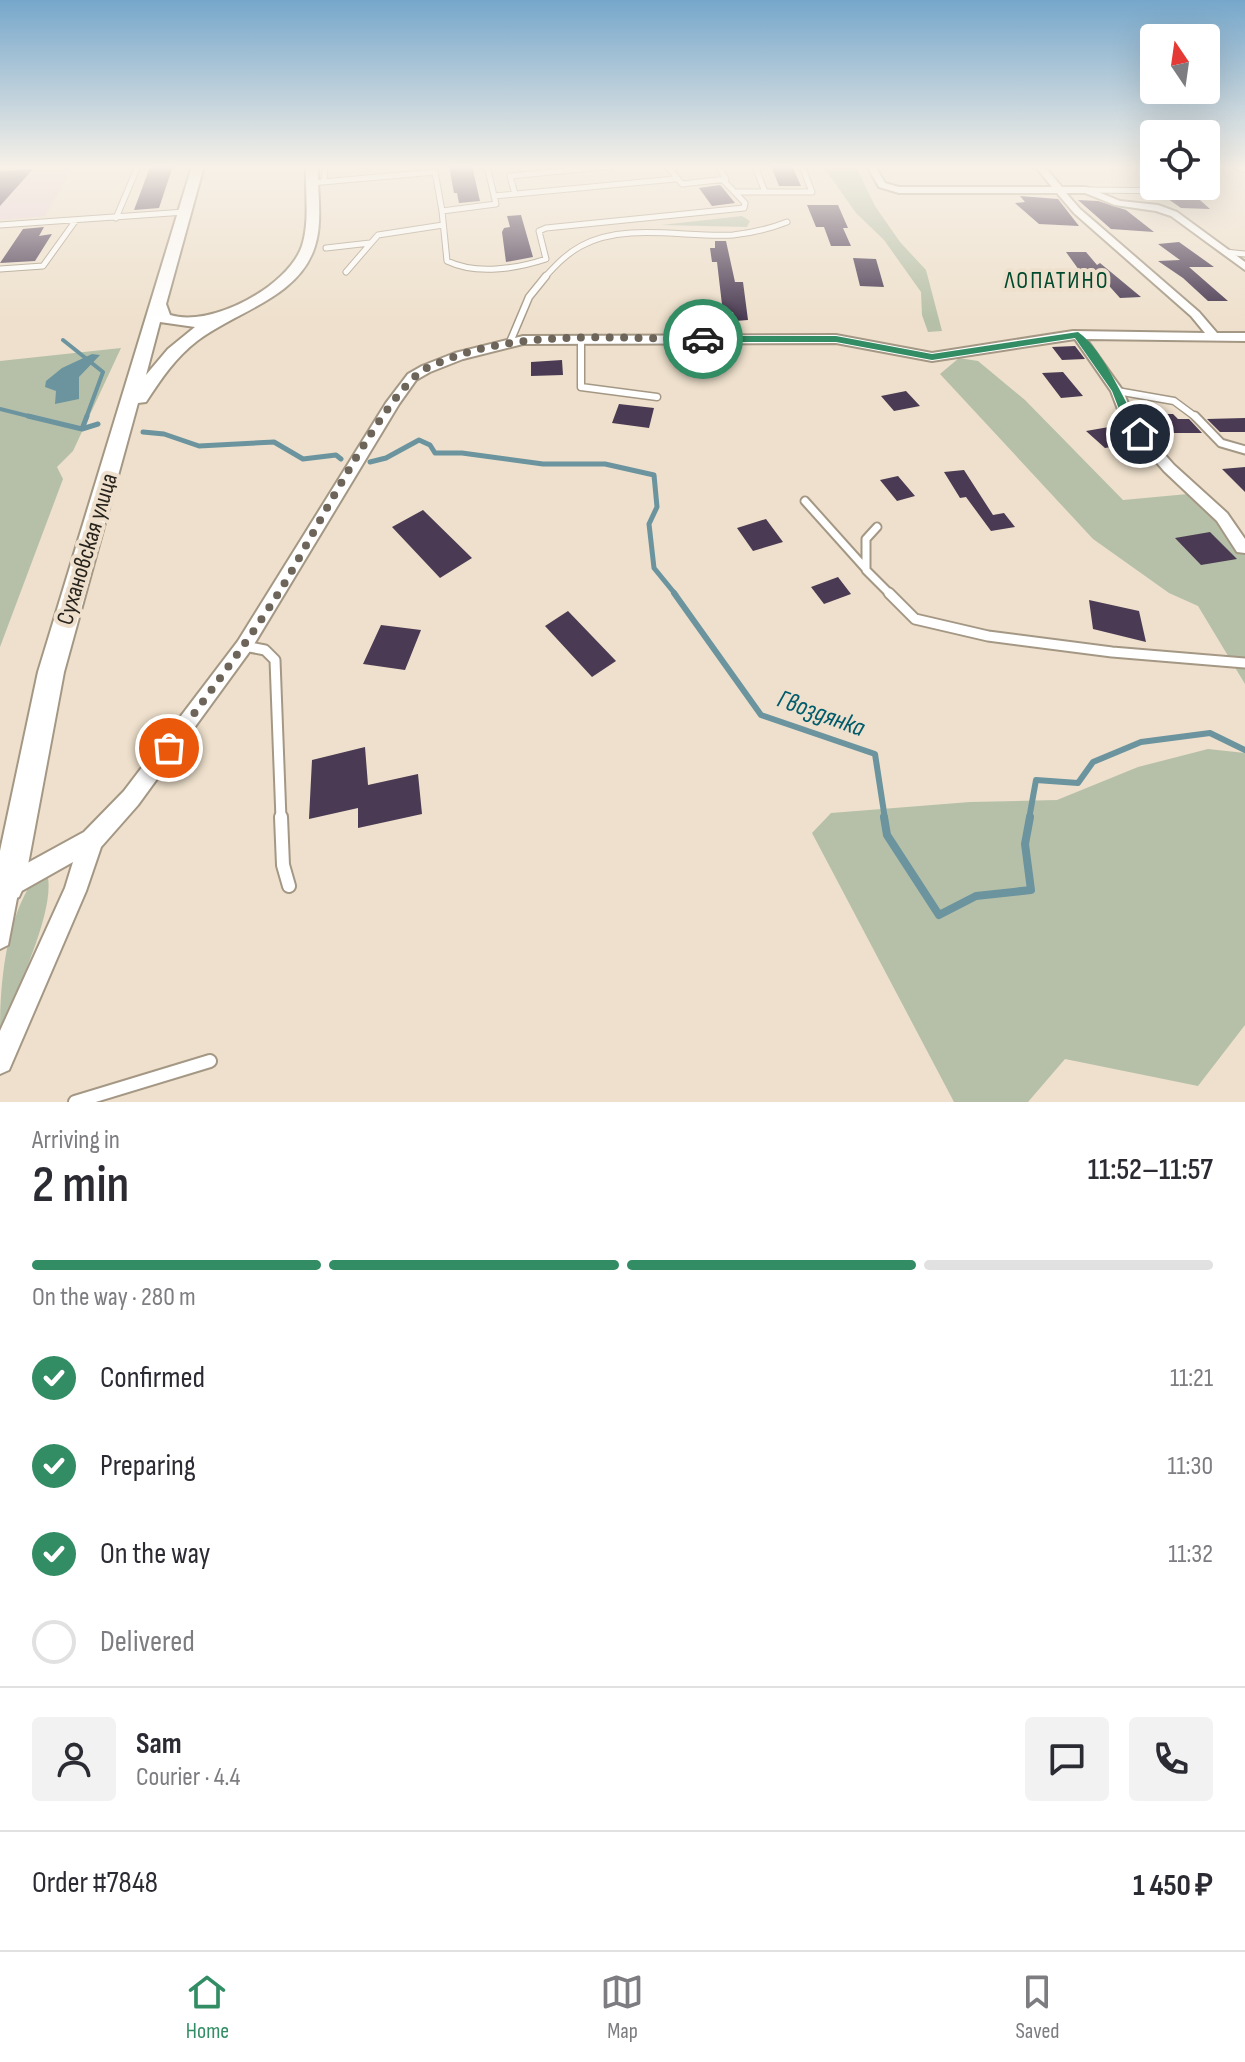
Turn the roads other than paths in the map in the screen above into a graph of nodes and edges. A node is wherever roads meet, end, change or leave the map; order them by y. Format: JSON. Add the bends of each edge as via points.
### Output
{"nodes":[{"id":1,"x":123,"y":217,"type":"edge"},
{"id":2,"x":183,"y":217,"type":"edge"},
{"id":3,"x":312,"y":217,"type":"edge"},
{"id":4,"x":442,"y":217,"type":"edge"},
{"id":5,"x":653,"y":217,"type":"edge"},
{"id":6,"x":1084,"y":217,"type":"edge"},
{"id":7,"x":1179,"y":217,"type":"edge"},
{"id":8,"x":116,"y":218,"type":"joint"},
{"id":9,"x":76,"y":220,"type":"junction"},
{"id":10,"x":787,"y":222,"type":"dead end"},
{"id":11,"x":0,"y":225,"type":"edge"},
{"id":12,"x":443,"y":225,"type":"junction"},
{"id":13,"x":370,"y":243,"type":"junction"},
{"id":14,"x":326,"y":248,"type":"dead end"},
{"id":15,"x":1224,"y":252,"type":"junction"},
{"id":16,"x":1245,"y":254,"type":"edge"},
{"id":17,"x":1245,"y":267,"type":"edge"},
{"id":18,"x":0,"y":269,"type":"edge"},
{"id":19,"x":346,"y":272,"type":"dead end"},
{"id":20,"x":158,"y":304,"type":"junction"},
{"id":21,"x":235,"y":310,"type":"junction"},
{"id":22,"x":1212,"y":334,"type":"junction"},
{"id":23,"x":1078,"y":335,"type":"junction"},
{"id":24,"x":1245,"y":337,"type":"edge"},
{"id":25,"x":581,"y":340,"type":"junction"},
{"id":26,"x":510,"y":342,"type":"junction"},
{"id":27,"x":1117,"y":391,"type":"junction"},
{"id":28,"x":657,"y":397,"type":"dead end"},
{"id":29,"x":123,"y":427,"type":"junction"},
{"id":30,"x":1245,"y":450,"type":"edge"},
{"id":31,"x":805,"y":501,"type":"dead end"},
{"id":32,"x":877,"y":527,"type":"dead end"},
{"id":33,"x":1243,"y":548,"type":"edge"},
{"id":34,"x":866,"y":570,"type":"junction"},
{"id":35,"x":244,"y":646,"type":"junction"},
{"id":36,"x":1245,"y":663,"type":"edge"},
{"id":37,"x":92,"y":840,"type":"junction"},
{"id":38,"x":289,"y":886,"type":"dead end"},
{"id":39,"x":4,"y":887,"type":"edge"},
{"id":40,"x":0,"y":937,"type":"edge"},
{"id":41,"x":0,"y":1061,"type":"edge"},
{"id":42,"x":210,"y":1061,"type":"dead end"},
{"id":43,"x":75,"y":1102,"type":"edge"}],
"edges":[{"from":1,"to":8,"type":"lane"},
{"from":2,"to":20,"type":"street","name":"Сухановская улица"},
{"from":3,"to":21,"type":"street","via":[[307,251],[296,268],[280,284]]},
{"from":4,"to":12,"type":"lane"},
{"from":5,"to":12,"type":"lane","via":[[541,229],[546,259],[474,268],[447,261]]},
{"from":6,"to":22,"type":"street"},
{"from":7,"to":15,"type":"street"},
{"from":8,"to":9,"type":"lane"},
{"from":9,"to":11,"type":"lane"},
{"from":9,"to":18,"type":"lane","via":[[43,266]]},
{"from":10,"to":26,"type":"lane","via":[[759,233],[634,235],[587,245],[564,257],[531,294]]},
{"from":12,"to":13,"type":"lane","via":[[389,231]]},
{"from":13,"to":14,"type":"lane"},
{"from":13,"to":19,"type":"lane"},
{"from":15,"to":16,"type":"lane"},
{"from":15,"to":17,"type":"street"},
{"from":20,"to":21,"type":"street","via":[[163,318],[177,323],[196,324]]},
{"from":20,"to":29,"type":"street","name":"Сухановская улица"},
{"from":21,"to":29,"type":"street","via":[[180,346],[148,383]]},
{"from":22,"to":23,"type":"street"},
{"from":22,"to":24,"type":"street"},
{"from":23,"to":25,"type":"street","via":[[932,357],[836,339]]},
{"from":23,"to":27,"type":"street"},
{"from":25,"to":26,"type":"street"},
{"from":25,"to":28,"type":"lane","via":[[581,387]]},
{"from":26,"to":35,"type":"street","via":[[412,377]]},
{"from":27,"to":30,"type":"lane","via":[[1175,401],[1215,440]]},
{"from":27,"to":33,"type":"street","via":[[1129,422],[1222,517]]},
{"from":29,"to":39,"type":"street","name":"Сухановская улица","via":[[51,672]]},
{"from":31,"to":34,"type":"lane"},
{"from":32,"to":34,"type":"lane","via":[[866,539]]},
{"from":34,"to":36,"type":"lane","via":[[915,619],[988,636]]},
{"from":35,"to":37,"type":"street","via":[[131,798]]},
{"from":35,"to":38,"type":"lane","via":[[265,650],[275,660],[283,865]]},
{"from":37,"to":39,"type":"street"},
{"from":37,"to":41,"type":"street"},
{"from":39,"to":40,"type":"street","name":"Сухановская улица"},
{"from":42,"to":43,"type":"lane"}]}
